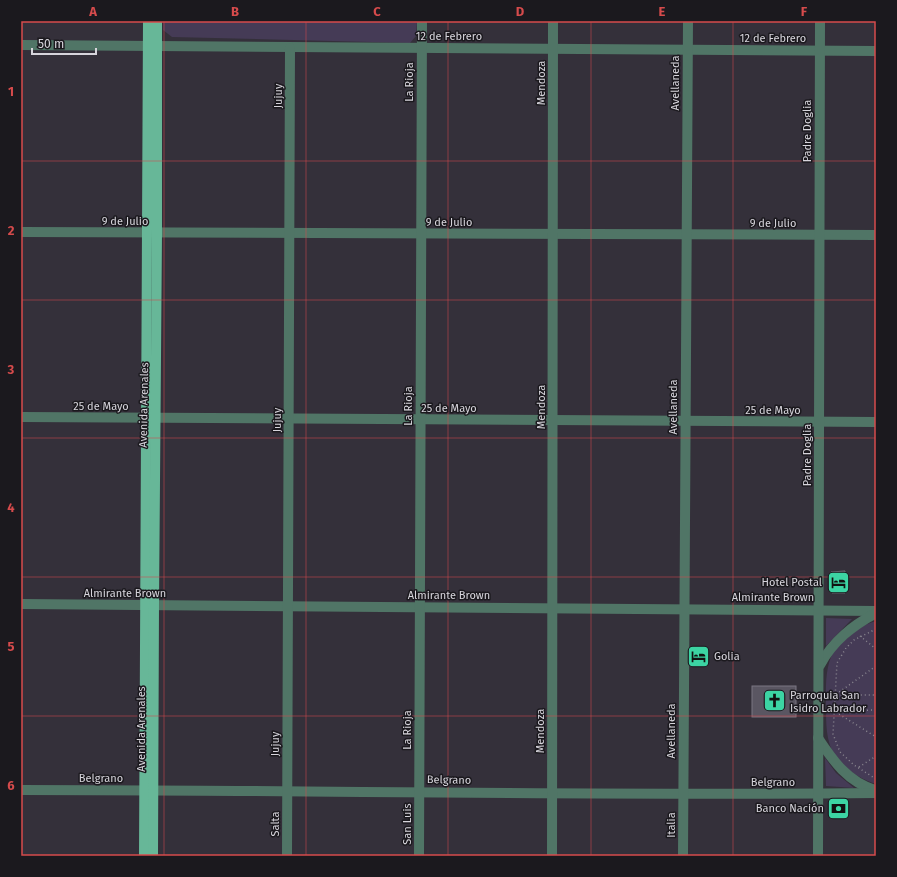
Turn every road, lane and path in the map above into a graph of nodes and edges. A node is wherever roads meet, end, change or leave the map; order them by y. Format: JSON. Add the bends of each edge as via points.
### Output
{"nodes":[{"id":1,"x":148,"y":21,"type":"edge"},
{"id":2,"x":157,"y":21,"type":"edge"},
{"id":3,"x":422,"y":21,"type":"edge"},
{"id":4,"x":553,"y":21,"type":"edge"},
{"id":5,"x":688,"y":21,"type":"edge"},
{"id":6,"x":820,"y":21,"type":"edge"},
{"id":7,"x":21,"y":45,"type":"edge"},
{"id":8,"x":153,"y":46,"type":"junction"},
{"id":9,"x":290,"y":48,"type":"junction"},
{"id":10,"x":422,"y":48,"type":"junction"},
{"id":11,"x":554,"y":49,"type":"junction"},
{"id":12,"x":688,"y":50,"type":"junction"},
{"id":13,"x":820,"y":50,"type":"junction"},
{"id":14,"x":876,"y":51,"type":"edge"},
{"id":15,"x":21,"y":232,"type":"edge"},
{"id":16,"x":152,"y":233,"type":"junction"},
{"id":17,"x":290,"y":234,"type":"junction"},
{"id":18,"x":421,"y":234,"type":"junction"},
{"id":19,"x":553,"y":234,"type":"junction"},
{"id":20,"x":686,"y":234,"type":"junction"},
{"id":21,"x":819,"y":235,"type":"junction"},
{"id":22,"x":876,"y":235,"type":"edge"},
{"id":23,"x":21,"y":418,"type":"edge"},
{"id":24,"x":151,"y":418,"type":"junction"},
{"id":25,"x":289,"y":419,"type":"junction"},
{"id":26,"x":420,"y":420,"type":"junction"},
{"id":27,"x":553,"y":420,"type":"junction"},
{"id":28,"x":685,"y":421,"type":"junction"},
{"id":29,"x":819,"y":422,"type":"junction"},
{"id":30,"x":876,"y":422,"type":"edge"},
{"id":31,"x":21,"y":604,"type":"edge"},
{"id":32,"x":149,"y":605,"type":"junction"},
{"id":33,"x":288,"y":606,"type":"junction"},
{"id":34,"x":420,"y":607,"type":"junction"},
{"id":35,"x":552,"y":608,"type":"junction"},
{"id":36,"x":684,"y":609,"type":"junction"},
{"id":37,"x":819,"y":609,"type":"junction"},
{"id":38,"x":876,"y":612,"type":"edge"},
{"id":39,"x":876,"y":629,"type":"edge"},
{"id":40,"x":860,"y":636,"type":"junction"},
{"id":41,"x":876,"y":649,"type":"edge"},
{"id":42,"x":876,"y":666,"type":"edge"},
{"id":43,"x":819,"y":667,"type":"junction"},
{"id":44,"x":835,"y":695,"type":"junction"},
{"id":45,"x":876,"y":695,"type":"edge"},
{"id":46,"x":876,"y":710,"type":"edge"},
{"id":47,"x":834,"y":711,"type":"junction"},
{"id":48,"x":876,"y":737,"type":"edge"},
{"id":49,"x":818,"y":738,"type":"junction"},
{"id":50,"x":876,"y":756,"type":"edge"},
{"id":51,"x":859,"y":768,"type":"junction"},
{"id":52,"x":876,"y":779,"type":"edge"},
{"id":53,"x":21,"y":790,"type":"edge"},
{"id":54,"x":149,"y":790,"type":"junction"},
{"id":55,"x":287,"y":792,"type":"junction"},
{"id":56,"x":419,"y":792,"type":"junction"},
{"id":57,"x":876,"y":792,"type":"edge"},
{"id":58,"x":552,"y":793,"type":"junction"},
{"id":59,"x":683,"y":793,"type":"junction"},
{"id":60,"x":818,"y":794,"type":"junction"},
{"id":61,"x":144,"y":856,"type":"edge"},
{"id":62,"x":153,"y":856,"type":"edge"},
{"id":63,"x":287,"y":856,"type":"edge"},
{"id":64,"x":419,"y":856,"type":"edge"},
{"id":65,"x":552,"y":856,"type":"edge"},
{"id":66,"x":683,"y":856,"type":"edge"},
{"id":67,"x":818,"y":856,"type":"edge"}],
"edges":[{"from":1,"to":8,"type":"main road","name":"Avenida Arenales"},
{"from":2,"to":8,"type":"main road","name":"Avenida Arenales"},
{"from":3,"to":10,"type":"street","name":"La Rioja"},
{"from":4,"to":11,"type":"street","name":"Mendoza"},
{"from":5,"to":12,"type":"street","name":"Avellaneda"},
{"from":6,"to":13,"type":"street","name":"Padre Doglia"},
{"from":7,"to":8,"type":"street","name":"12 de Febrero"},
{"from":8,"to":9,"type":"street","name":"12 de Febrero"},
{"from":8,"to":16,"type":"main road","name":"Avenida Arenales"},
{"from":9,"to":10,"type":"street","name":"12 de Febrero"},
{"from":9,"to":17,"type":"street","name":"Jujuy"},
{"from":10,"to":11,"type":"street","name":"12 de Febrero"},
{"from":10,"to":18,"type":"street","name":"La Rioja"},
{"from":11,"to":12,"type":"street","name":"12 de Febrero"},
{"from":11,"to":19,"type":"street","name":"Mendoza"},
{"from":12,"to":13,"type":"street","name":"12 de Febrero"},
{"from":12,"to":20,"type":"street","name":"Avellaneda"},
{"from":13,"to":14,"type":"street","name":"12 de Febrero"},
{"from":13,"to":21,"type":"street","name":"Padre Doglia"},
{"from":15,"to":16,"type":"street","name":"9 de Julio"},
{"from":16,"to":17,"type":"street","name":"9 de Julio"},
{"from":16,"to":24,"type":"main road","name":"Avenida Arenales"},
{"from":17,"to":18,"type":"street","name":"9 de Julio"},
{"from":17,"to":25,"type":"street","name":"Jujuy"},
{"from":18,"to":19,"type":"street","name":"9 de Julio"},
{"from":18,"to":26,"type":"street","name":"La Rioja"},
{"from":19,"to":20,"type":"street","name":"9 de Julio"},
{"from":19,"to":27,"type":"street","name":"Mendoza"},
{"from":20,"to":21,"type":"street","name":"9 de Julio"},
{"from":20,"to":28,"type":"street","name":"Avellaneda"},
{"from":21,"to":22,"type":"street","name":"9 de Julio"},
{"from":21,"to":29,"type":"street","name":"Padre Doglia"},
{"from":23,"to":24,"type":"street","name":"25 de Mayo"},
{"from":24,"to":25,"type":"street","name":"25 de Mayo"},
{"from":24,"to":32,"type":"main road","name":"Avenida Arenales"},
{"from":25,"to":26,"type":"street","name":"25 de Mayo"},
{"from":25,"to":33,"type":"street","name":"Jujuy"},
{"from":26,"to":27,"type":"street","name":"25 de Mayo"},
{"from":26,"to":34,"type":"street","name":"La Rioja"},
{"from":27,"to":28,"type":"street","name":"25 de Mayo"},
{"from":27,"to":35,"type":"street","name":"Mendoza"},
{"from":28,"to":29,"type":"street","name":"25 de Mayo"},
{"from":28,"to":36,"type":"street","name":"Avellaneda"},
{"from":29,"to":30,"type":"street","name":"25 de Mayo"},
{"from":29,"to":37,"type":"street","name":"Padre Doglia"},
{"from":31,"to":32,"type":"street","name":"Almirante Brown"},
{"from":32,"to":33,"type":"street","name":"Almirante Brown"},
{"from":32,"to":54,"type":"main road","name":"Avenida Arenales"},
{"from":33,"to":34,"type":"street","name":"Almirante Brown"},
{"from":33,"to":55,"type":"street","name":"Jujuy"},
{"from":34,"to":35,"type":"street","name":"Almirante Brown"},
{"from":34,"to":56,"type":"street","name":"La Rioja"},
{"from":35,"to":36,"type":"street","name":"Almirante Brown"},
{"from":35,"to":58,"type":"street","name":"Mendoza"},
{"from":36,"to":37,"type":"street","name":"Almirante Brown"},
{"from":36,"to":59,"type":"street","name":"Avellaneda"},
{"from":37,"to":38,"type":"street","name":"Almirante Brown"},
{"from":37,"to":43,"type":"street","name":"Padre Doglia"},
{"from":38,"to":43,"type":"street","via":[[845,633],[826,654]]},
{"from":39,"to":40,"type":"path"},
{"from":40,"to":41,"type":"path"},
{"from":40,"to":44,"type":"path","via":[[846,648],[837,663]]},
{"from":42,"to":44,"type":"path"},
{"from":43,"to":49,"type":"street","name":"Padre Doglia"},
{"from":44,"to":45,"type":"path"},
{"from":44,"to":47,"type":"path"},
{"from":46,"to":47,"type":"path"},
{"from":47,"to":48,"type":"path"},
{"from":47,"to":51,"type":"path","via":[[833,734],[840,752]]},
{"from":49,"to":57,"type":"street","via":[[839,767],[856,781]]},
{"from":49,"to":60,"type":"street","name":"Padre Doglia"},
{"from":50,"to":51,"type":"path"},
{"from":51,"to":52,"type":"path"},
{"from":53,"to":54,"type":"street","name":"Belgrano"},
{"from":54,"to":55,"type":"street","name":"Belgrano"},
{"from":54,"to":61,"type":"main road"},
{"from":54,"to":62,"type":"main road"},
{"from":55,"to":56,"type":"street","name":"Belgrano"},
{"from":55,"to":63,"type":"street","name":"Salta"},
{"from":56,"to":58,"type":"street","name":"Belgrano"},
{"from":56,"to":64,"type":"street","name":"San Luis"},
{"from":57,"to":60,"type":"street","name":"Belgrano"},
{"from":58,"to":59,"type":"street","name":"Belgrano"},
{"from":58,"to":65,"type":"street","name":"Mendoza"},
{"from":59,"to":60,"type":"street","name":"Belgrano"},
{"from":59,"to":66,"type":"street","name":"Italia"},
{"from":60,"to":67,"type":"street","name":"Padre Doglia"}]}
